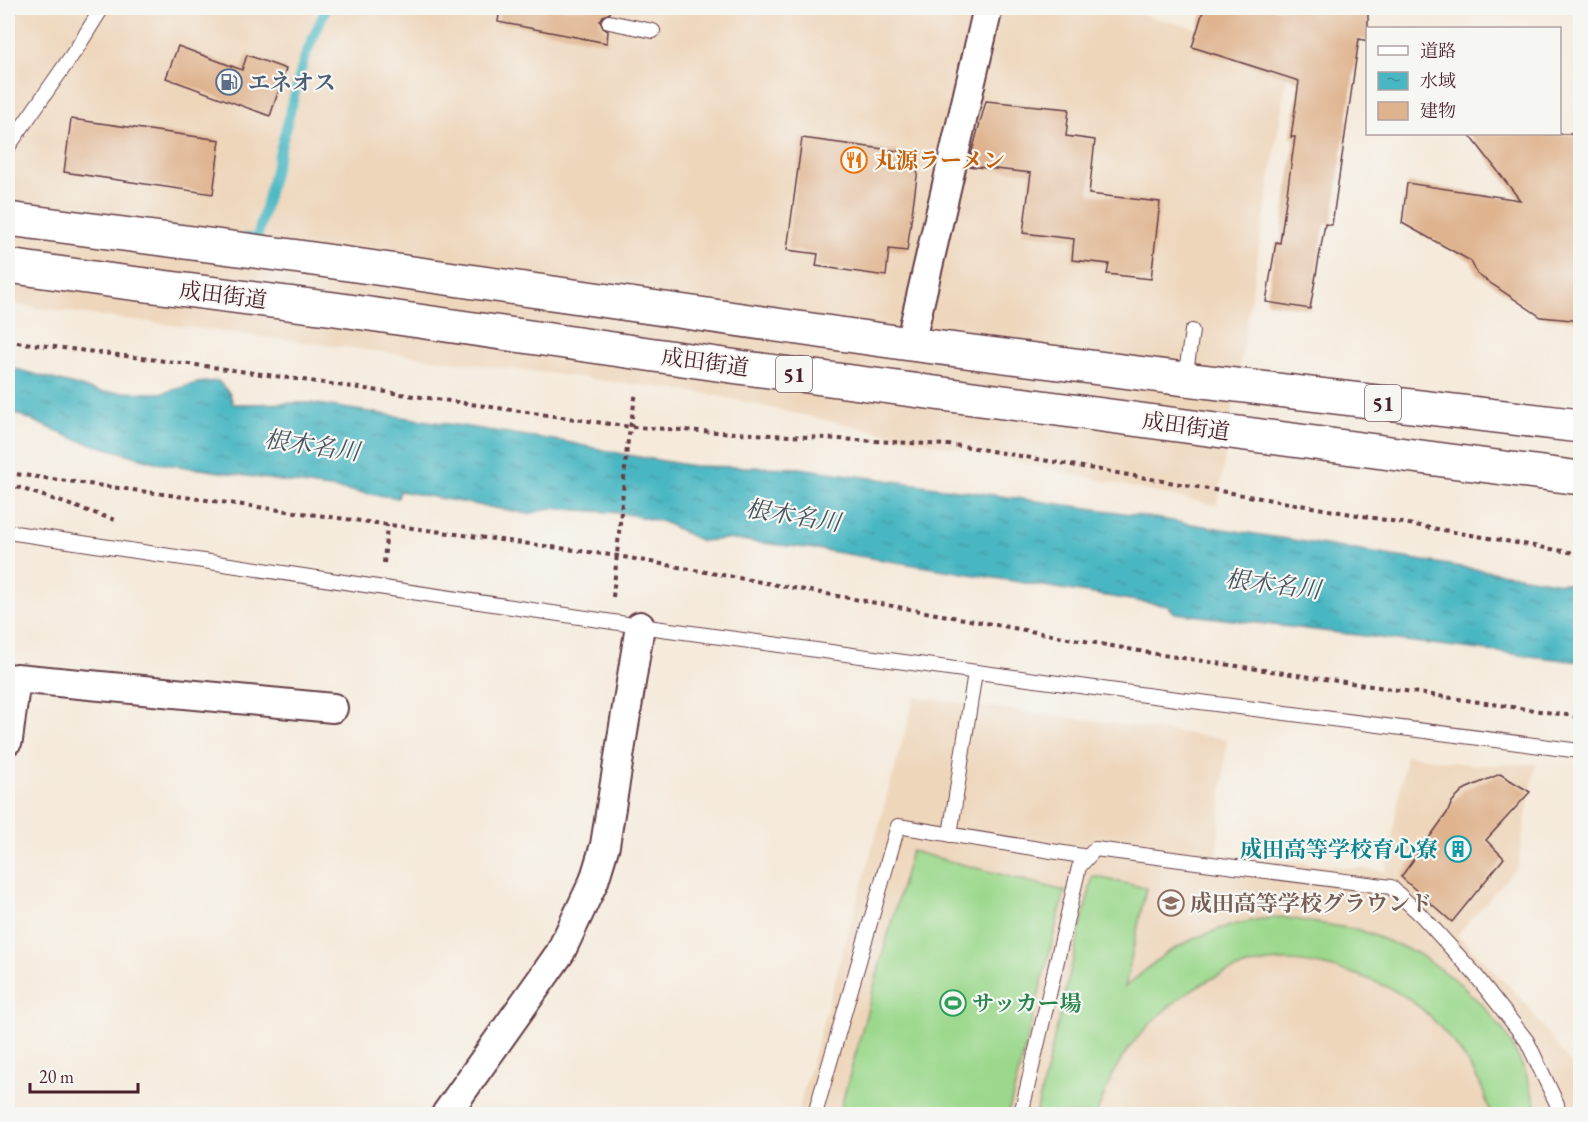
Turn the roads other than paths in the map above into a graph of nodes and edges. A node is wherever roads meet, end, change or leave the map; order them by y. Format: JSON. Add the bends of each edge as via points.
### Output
{"nodes":[{"id":1,"x":102,"y":8,"type":"edge"},
{"id":2,"x":988,"y":8,"type":"edge"},
{"id":3,"x":609,"y":22,"type":"dead end"},
{"id":4,"x":652,"y":31,"type":"dead end"},
{"id":5,"x":8,"y":147,"type":"edge"},
{"id":6,"x":8,"y":219,"type":"edge"},
{"id":7,"x":8,"y":266,"type":"edge"},
{"id":8,"x":1192,"y":331,"type":"dead end"},
{"id":9,"x":910,"y":344,"type":"junction"},
{"id":10,"x":1185,"y":380,"type":"junction"},
{"id":11,"x":1581,"y":426,"type":"edge"},
{"id":12,"x":1581,"y":478,"type":"edge"},
{"id":13,"x":8,"y":532,"type":"edge"},
{"id":14,"x":640,"y":626,"type":"junction"},
{"id":15,"x":975,"y":672,"type":"junction"},
{"id":16,"x":12,"y":678,"type":"edge"},
{"id":17,"x":333,"y":708,"type":"dead end"},
{"id":18,"x":8,"y":740,"type":"edge"},
{"id":19,"x":1581,"y":751,"type":"edge"},
{"id":20,"x":950,"y":834,"type":"junction"},
{"id":21,"x":1088,"y":857,"type":"junction"},
{"id":22,"x":446,"y":1114,"type":"edge"},
{"id":23,"x":815,"y":1114,"type":"edge"},
{"id":24,"x":1021,"y":1114,"type":"edge"},
{"id":25,"x":1558,"y":1114,"type":"edge"}],
"edges":[{"from":1,"to":5,"type":"lane"},
{"from":2,"to":9,"type":"street"},
{"from":3,"to":4,"type":"lane"},
{"from":6,"to":9,"type":"highway","name":"成田街道","number":"51"},
{"from":7,"to":12,"type":"highway","name":"成田街道","number":"51"},
{"from":8,"to":10,"type":"lane"},
{"from":9,"to":10,"type":"highway","name":"成田街道","number":"51"},
{"from":10,"to":11,"type":"highway","name":"成田街道","number":"51"},
{"from":13,"to":14,"type":"lane"},
{"from":14,"to":15,"type":"lane"},
{"from":14,"to":22,"type":"street","via":[[605,845],[594,881],[560,953]]},
{"from":15,"to":19,"type":"lane"},
{"from":15,"to":20,"type":"lane"},
{"from":16,"to":17,"type":"street"},
{"from":16,"to":18,"type":"street"},
{"from":20,"to":21,"type":"lane"},
{"from":20,"to":23,"type":"lane","via":[[898,826]]},
{"from":21,"to":24,"type":"lane","via":[[1079,867]]},
{"from":21,"to":25,"type":"lane","via":[[1095,849],[1391,888],[1473,972],[1527,1041]]}]}
